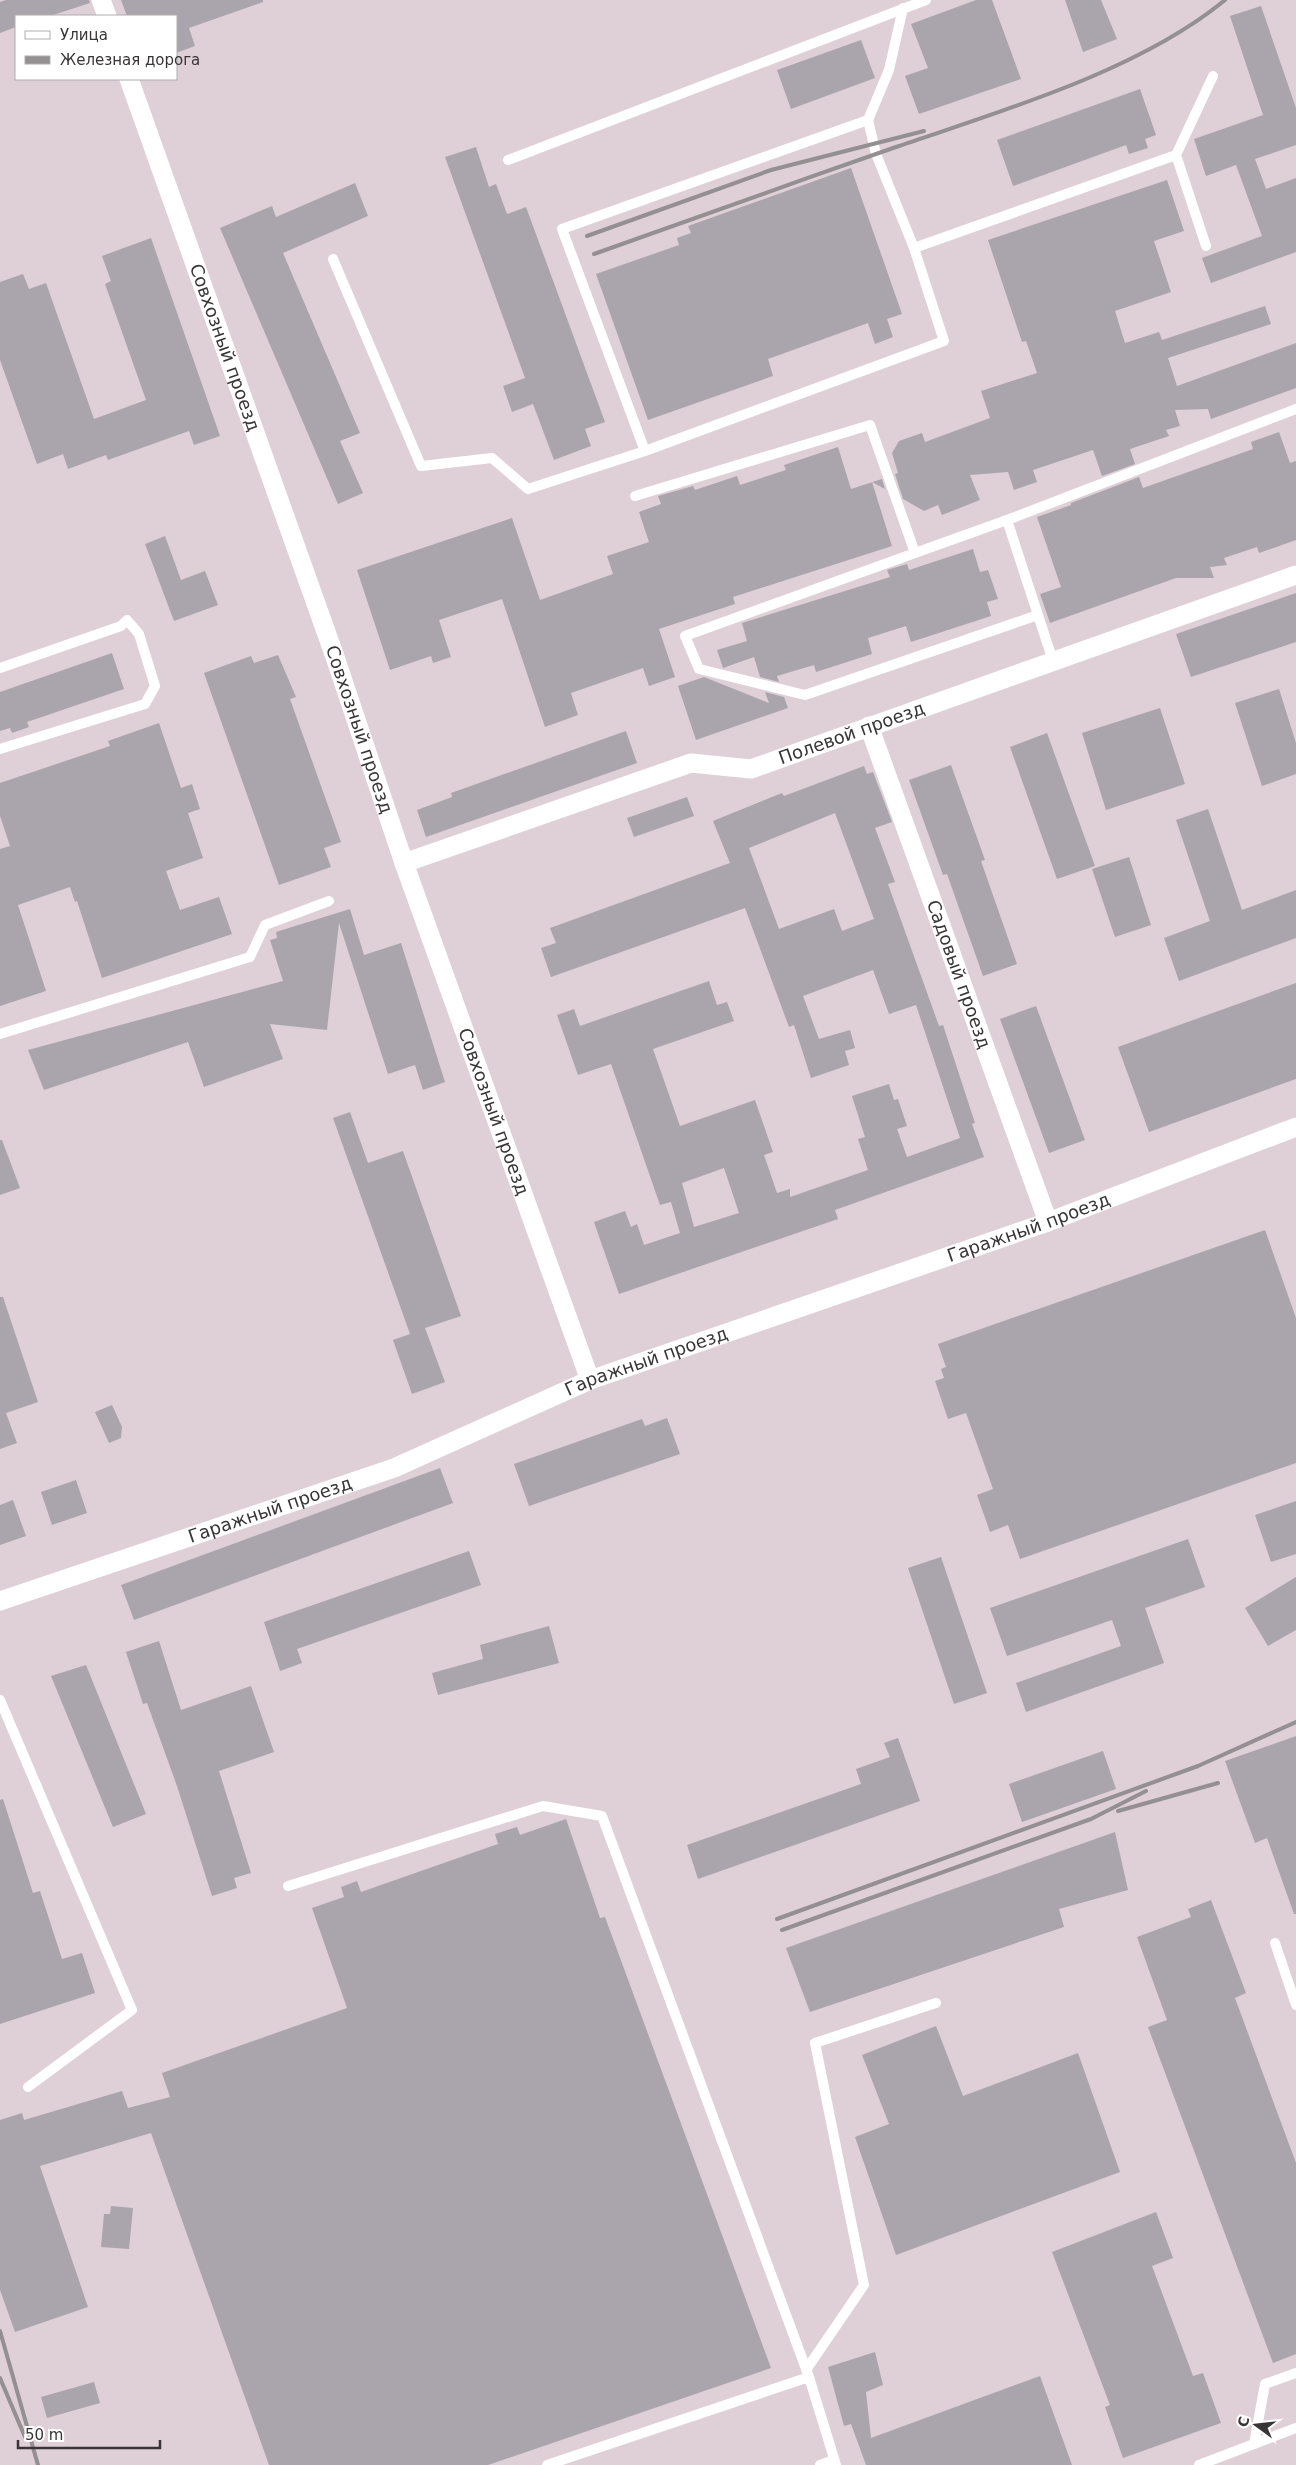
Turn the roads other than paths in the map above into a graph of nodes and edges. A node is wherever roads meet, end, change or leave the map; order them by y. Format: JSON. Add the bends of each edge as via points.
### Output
{"nodes":[{"id":1,"x":101,"y":0,"type":"edge"},
{"id":2,"x":926,"y":0,"type":"edge"},
{"id":3,"x":903,"y":8,"type":"junction"},
{"id":4,"x":107,"y":15,"type":"edge"},
{"id":5,"x":1213,"y":76,"type":"dead end"},
{"id":6,"x":129,"y":80,"type":"edge"},
{"id":7,"x":868,"y":120,"type":"junction"},
{"id":8,"x":1176,"y":155,"type":"junction"},
{"id":9,"x":508,"y":160,"type":"dead end"},
{"id":10,"x":1206,"y":246,"type":"dead end"},
{"id":11,"x":914,"y":248,"type":"junction"},
{"id":12,"x":333,"y":259,"type":"dead end"},
{"id":13,"x":1296,"y":409,"type":"edge"},
{"id":14,"x":645,"y":451,"type":"junction"},
{"id":15,"x":635,"y":496,"type":"dead end"},
{"id":16,"x":1007,"y":520,"type":"junction"},
{"id":17,"x":915,"y":554,"type":"junction"},
{"id":18,"x":1296,"y":575,"type":"edge"},
{"id":19,"x":1038,"y":615,"type":"junction"},
{"id":20,"x":1053,"y":661,"type":"junction"},
{"id":21,"x":0,"y":668,"type":"edge"},
{"id":22,"x":869,"y":726,"type":"junction"},
{"id":23,"x":0,"y":748,"type":"edge"},
{"id":24,"x":404,"y":864,"type":"junction"},
{"id":25,"x":329,"y":901,"type":"dead end"},
{"id":26,"x":0,"y":1034,"type":"edge"},
{"id":27,"x":1296,"y":1127,"type":"edge"},
{"id":28,"x":1048,"y":1222,"type":"junction"},
{"id":29,"x":590,"y":1380,"type":"junction"},
{"id":30,"x":0,"y":1601,"type":"edge"},
{"id":31,"x":0,"y":1700,"type":"edge"},
{"id":32,"x":288,"y":1886,"type":"dead end"},
{"id":33,"x":1275,"y":1943,"type":"dead end"},
{"id":34,"x":936,"y":2003,"type":"dead end"},
{"id":35,"x":1296,"y":2005,"type":"edge"},
{"id":36,"x":28,"y":2087,"type":"dead end"},
{"id":37,"x":807,"y":2374,"type":"junction"},
{"id":38,"x":1296,"y":2374,"type":"edge"},
{"id":39,"x":1296,"y":2428,"type":"edge"},
{"id":40,"x":1254,"y":2444,"type":"junction"},
{"id":41,"x":835,"y":2463,"type":"edge"},
{"id":42,"x":547,"y":2465,"type":"edge"},
{"id":43,"x":820,"y":2465,"type":"edge"},
{"id":44,"x":1199,"y":2465,"type":"edge"}],
"edges":[{"from":1,"to":4,"type":"street"},
{"from":2,"to":3,"type":"lane"},
{"from":3,"to":7,"type":"lane","via":[[889,70]]},
{"from":3,"to":9,"type":"lane"},
{"from":5,"to":8,"type":"lane"},
{"from":6,"to":24,"type":"street","name":"Совхозный проезд","via":[[332,648]]},
{"from":7,"to":11,"type":"lane","via":[[876,154]]},
{"from":7,"to":14,"type":"lane","via":[[562,229]]},
{"from":8,"to":10,"type":"lane"},
{"from":8,"to":11,"type":"lane"},
{"from":11,"to":14,"type":"lane","via":[[944,341]]},
{"from":12,"to":14,"type":"lane","via":[[421,466],[492,458],[528,489]]},
{"from":13,"to":16,"type":"lane"},
{"from":15,"to":17,"type":"lane","via":[[870,425]]},
{"from":16,"to":17,"type":"lane"},
{"from":16,"to":19,"type":"lane"},
{"from":17,"to":19,"type":"lane","via":[[685,636],[699,669],[804,695]]},
{"from":18,"to":20,"type":"street","name":"Полевой проезд"},
{"from":19,"to":20,"type":"lane"},
{"from":20,"to":22,"type":"street","name":"Полевой проезд"},
{"from":21,"to":23,"type":"lane","via":[[121,626],[127,620],[139,634],[155,686],[145,704]]},
{"from":22,"to":24,"type":"street","name":"Полевой проезд","via":[[751,769],[691,763]]},
{"from":22,"to":28,"type":"street","name":"Садовый проезд"},
{"from":24,"to":29,"type":"street","name":"Совхозный проезд"},
{"from":25,"to":26,"type":"lane","via":[[266,925],[250,957]]},
{"from":27,"to":28,"type":"street","name":"Гаражный проезд"},
{"from":28,"to":29,"type":"street","name":"Гаражный проезд"},
{"from":29,"to":30,"type":"street","name":"Гаражный проезд","via":[[394,1468]]},
{"from":31,"to":36,"type":"lane","via":[[132,2010]]},
{"from":32,"to":37,"type":"lane","via":[[543,1806],[602,1816]]},
{"from":33,"to":35,"type":"lane"},
{"from":34,"to":37,"type":"lane","via":[[815,2043],[864,2285]]},
{"from":37,"to":41,"type":"lane"},
{"from":37,"to":42,"type":"lane"},
{"from":38,"to":40,"type":"lane","via":[[1265,2384]]},
{"from":39,"to":40,"type":"lane"},
{"from":40,"to":44,"type":"lane"},
{"from":41,"to":43,"type":"lane"}]}
